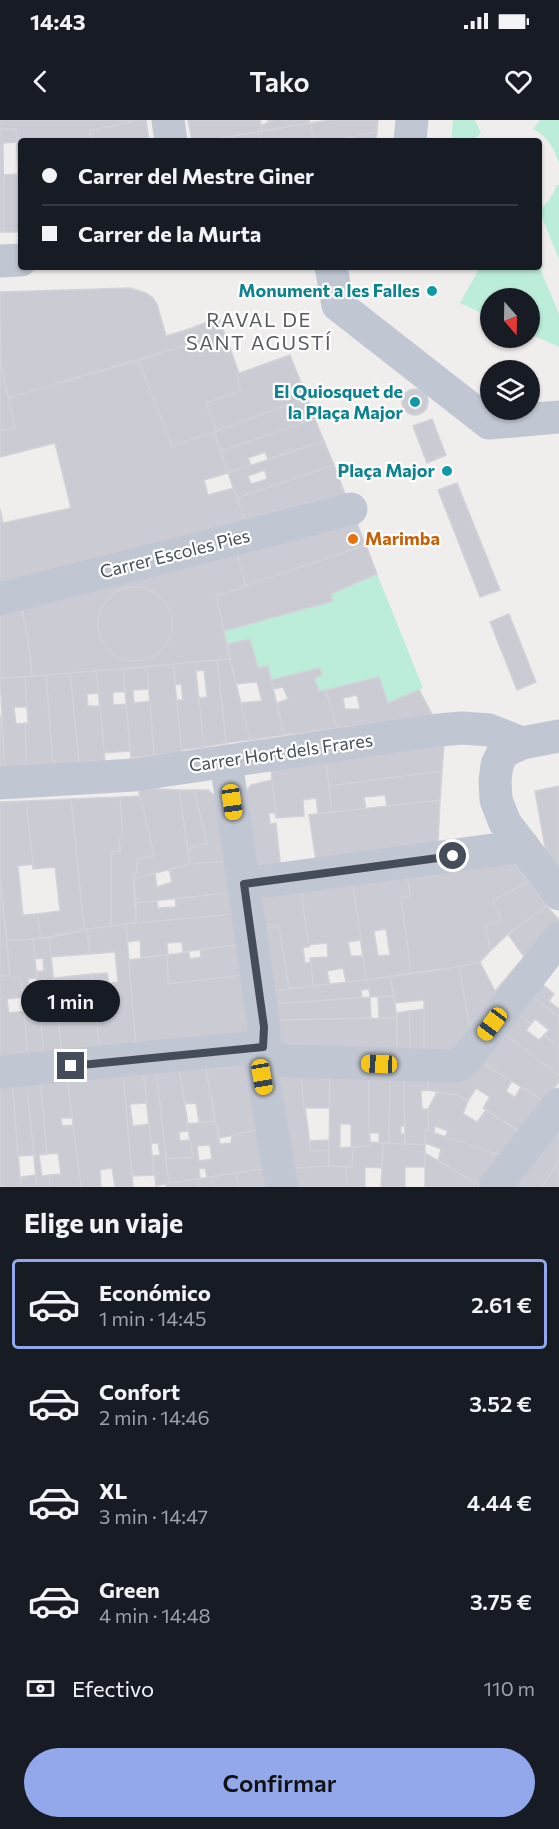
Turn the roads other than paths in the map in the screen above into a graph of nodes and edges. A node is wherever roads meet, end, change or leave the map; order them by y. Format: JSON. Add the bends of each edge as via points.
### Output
{"nodes":[{"id":1,"x":168,"y":120,"type":"edge"},
{"id":2,"x":412,"y":120,"type":"edge"},
{"id":3,"x":171,"y":138,"type":"edge"},
{"id":4,"x":410,"y":138,"type":"edge"},
{"id":5,"x":18,"y":260,"type":"edge"},
{"id":6,"x":0,"y":261,"type":"edge"},
{"id":7,"x":332,"y":270,"type":"edge"},
{"id":8,"x":559,"y":417,"type":"edge"},
{"id":9,"x":351,"y":509,"type":"dead end"},
{"id":10,"x":0,"y":599,"type":"edge"},
{"id":11,"x":559,"y":736,"type":"edge"},
{"id":12,"x":522,"y":743,"type":"junction"},
{"id":13,"x":226,"y":761,"type":"junction"},
{"id":14,"x":0,"y":783,"type":"edge"},
{"id":15,"x":523,"y":846,"type":"junction"},
{"id":16,"x":244,"y":884,"type":"junction"},
{"id":17,"x":559,"y":894,"type":"edge"},
{"id":18,"x":559,"y":938,"type":"edge"},
{"id":19,"x":263,"y":1047,"type":"junction"},
{"id":20,"x":0,"y":1072,"type":"edge"},
{"id":21,"x":559,"y":1104,"type":"edge"},
{"id":22,"x":282,"y":1187,"type":"edge"},
{"id":23,"x":495,"y":1187,"type":"edge"}],
"edges":[{"from":1,"to":3,"type":"street"},
{"from":2,"to":4,"type":"street"},
{"from":5,"to":6,"type":"street"},
{"from":7,"to":8,"type":"street","via":[[338,305],[489,423]]},
{"from":9,"to":10,"type":"street","name":"Carrer Escoles Pies"},
{"from":11,"to":12,"type":"street"},
{"from":12,"to":13,"type":"street","name":"Carrer Hort dels Frares","via":[[489,730],[462,728]]},
{"from":12,"to":15,"type":"street","via":[[503,752],[495,781],[496,800],[505,823]]},
{"from":13,"to":14,"type":"street","name":"Carrer Hort dels Frares","via":[[134,775]]},
{"from":13,"to":16,"type":"street"},
{"from":15,"to":16,"type":"street"},
{"from":15,"to":17,"type":"street"},
{"from":16,"to":19,"type":"street","via":[[264,1027]]},
{"from":18,"to":19,"type":"street","via":[[456,1066],[287,1061],[272,1057]]},
{"from":19,"to":20,"type":"street"},
{"from":19,"to":22,"type":"street","via":[[262,1071]]},
{"from":21,"to":23,"type":"street"}]}
